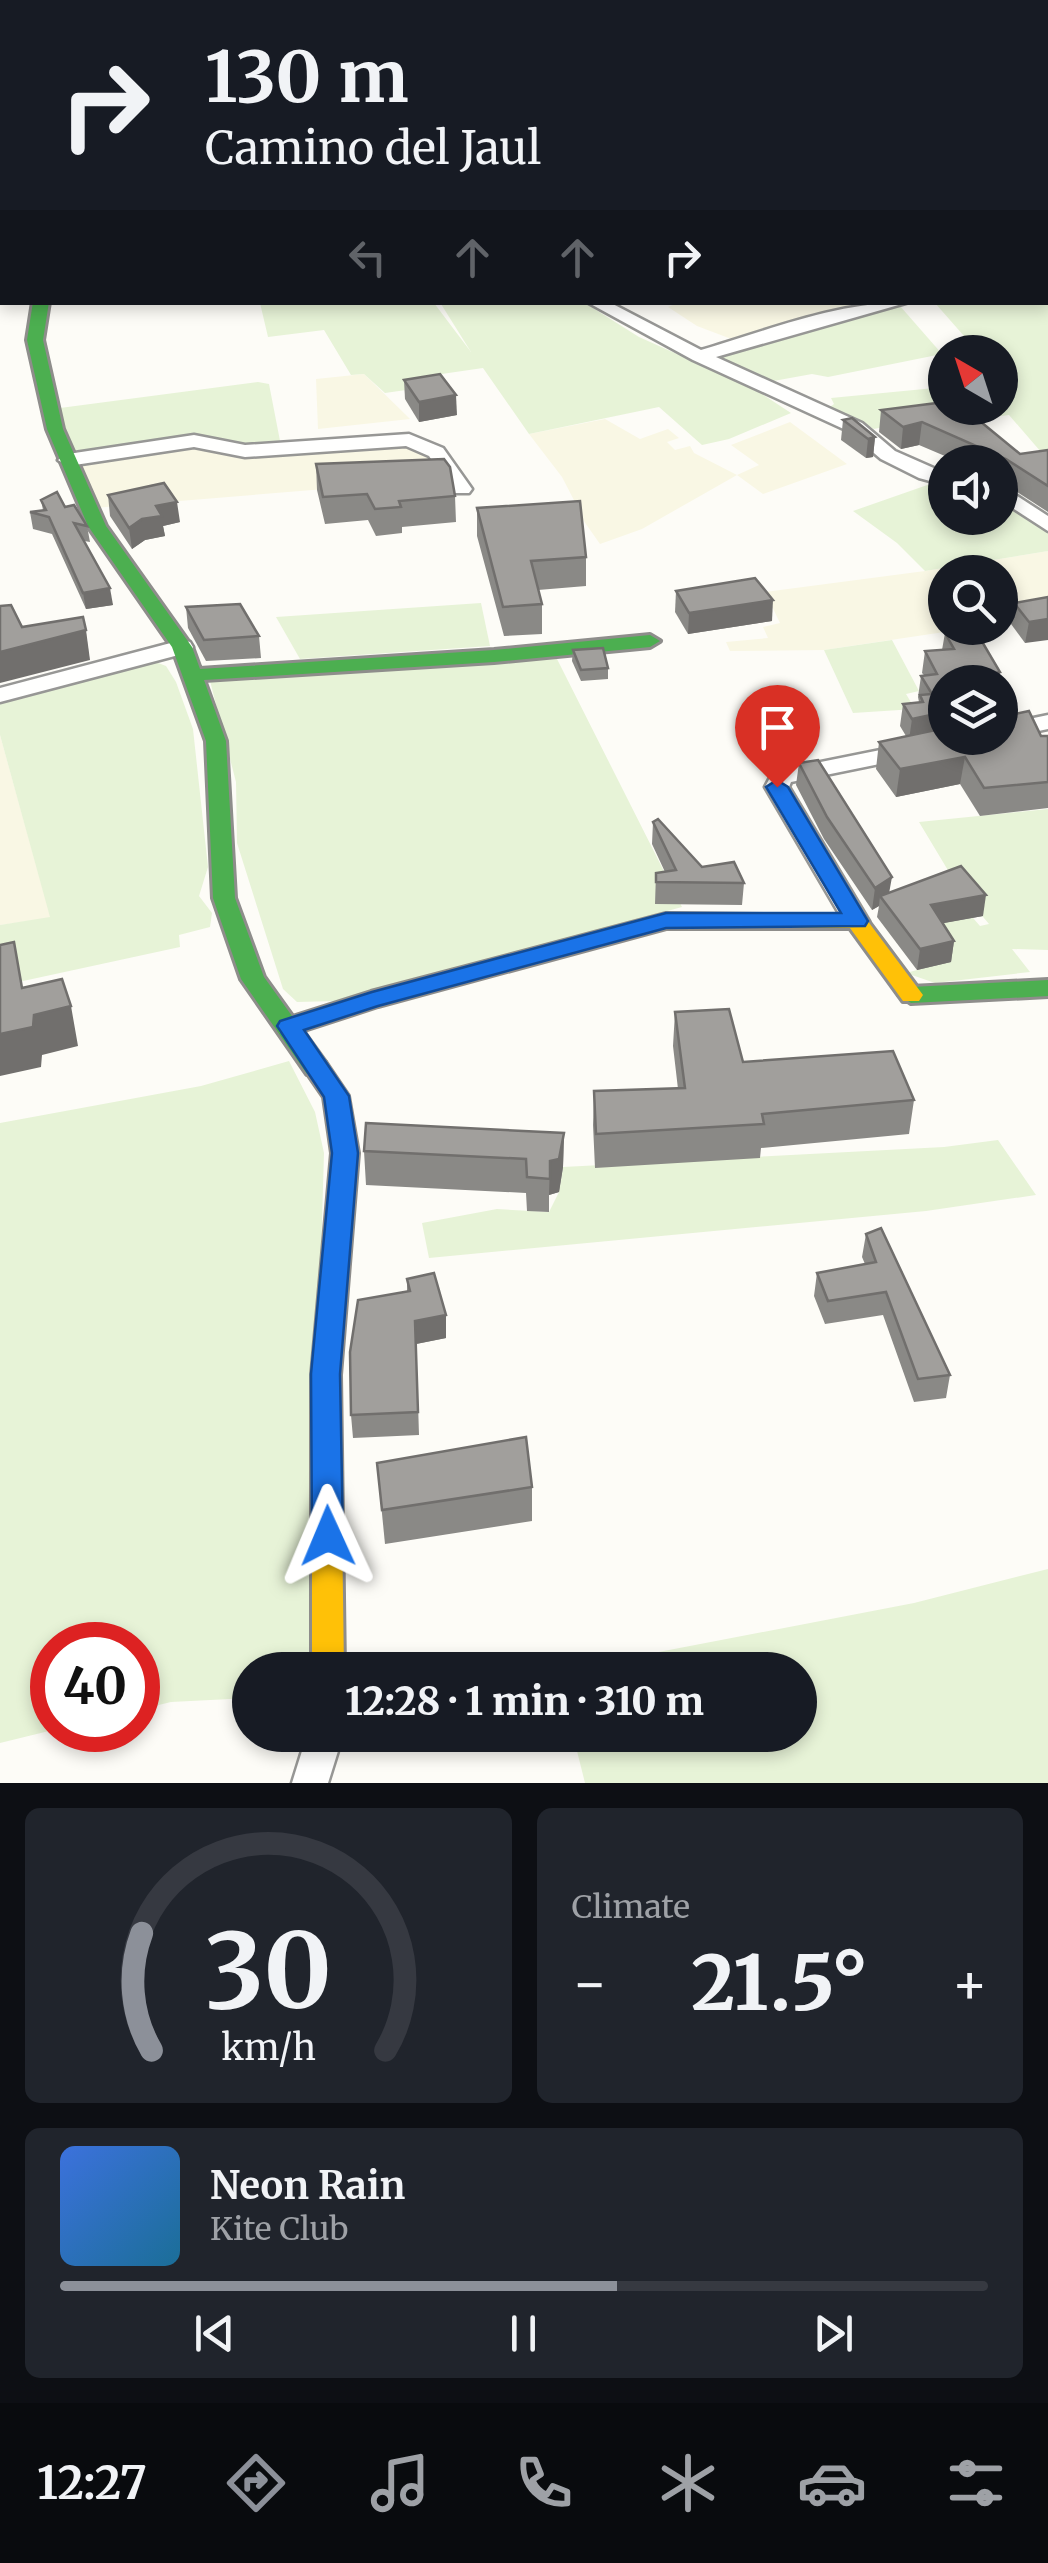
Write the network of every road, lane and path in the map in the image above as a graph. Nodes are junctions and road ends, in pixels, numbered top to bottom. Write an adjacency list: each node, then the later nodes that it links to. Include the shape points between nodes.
1 (42, 305): 5 (street, via 36,340)
2 (600, 305): 4 (street)
3 (885, 305): 4 (street)
4 (699, 356): 6 (street, via 856,426 888,455)
5 (68, 460): 7 (street, via 194,441 245,450 408,440 436,452); 11 (street, via 97,526)
6 (928, 474)
7 (462, 489)
8 (1018, 501): 9 (street)
9 (1048, 524)
10 (650, 641): 12 (street)
11 (182, 647): 12 (street); 13 (street)
12 (192, 675): 19 (street, via 216,741 224,898 253,980)
13 (0, 695)
14 (1048, 722): 15 (street)
15 (1018, 728)
16 (928, 747): 17 (street, via 781,777 777,787)
17 (856, 921): 18 (street, via 912,995); 19 (street, via 666,921)
18 (1048, 988)
19 (289, 1026): 20 (street, via 336,1096 345,1153 326,1374)
20 (328, 1652)
21 (320, 1752): 22 (street)
22 (310, 1783)

